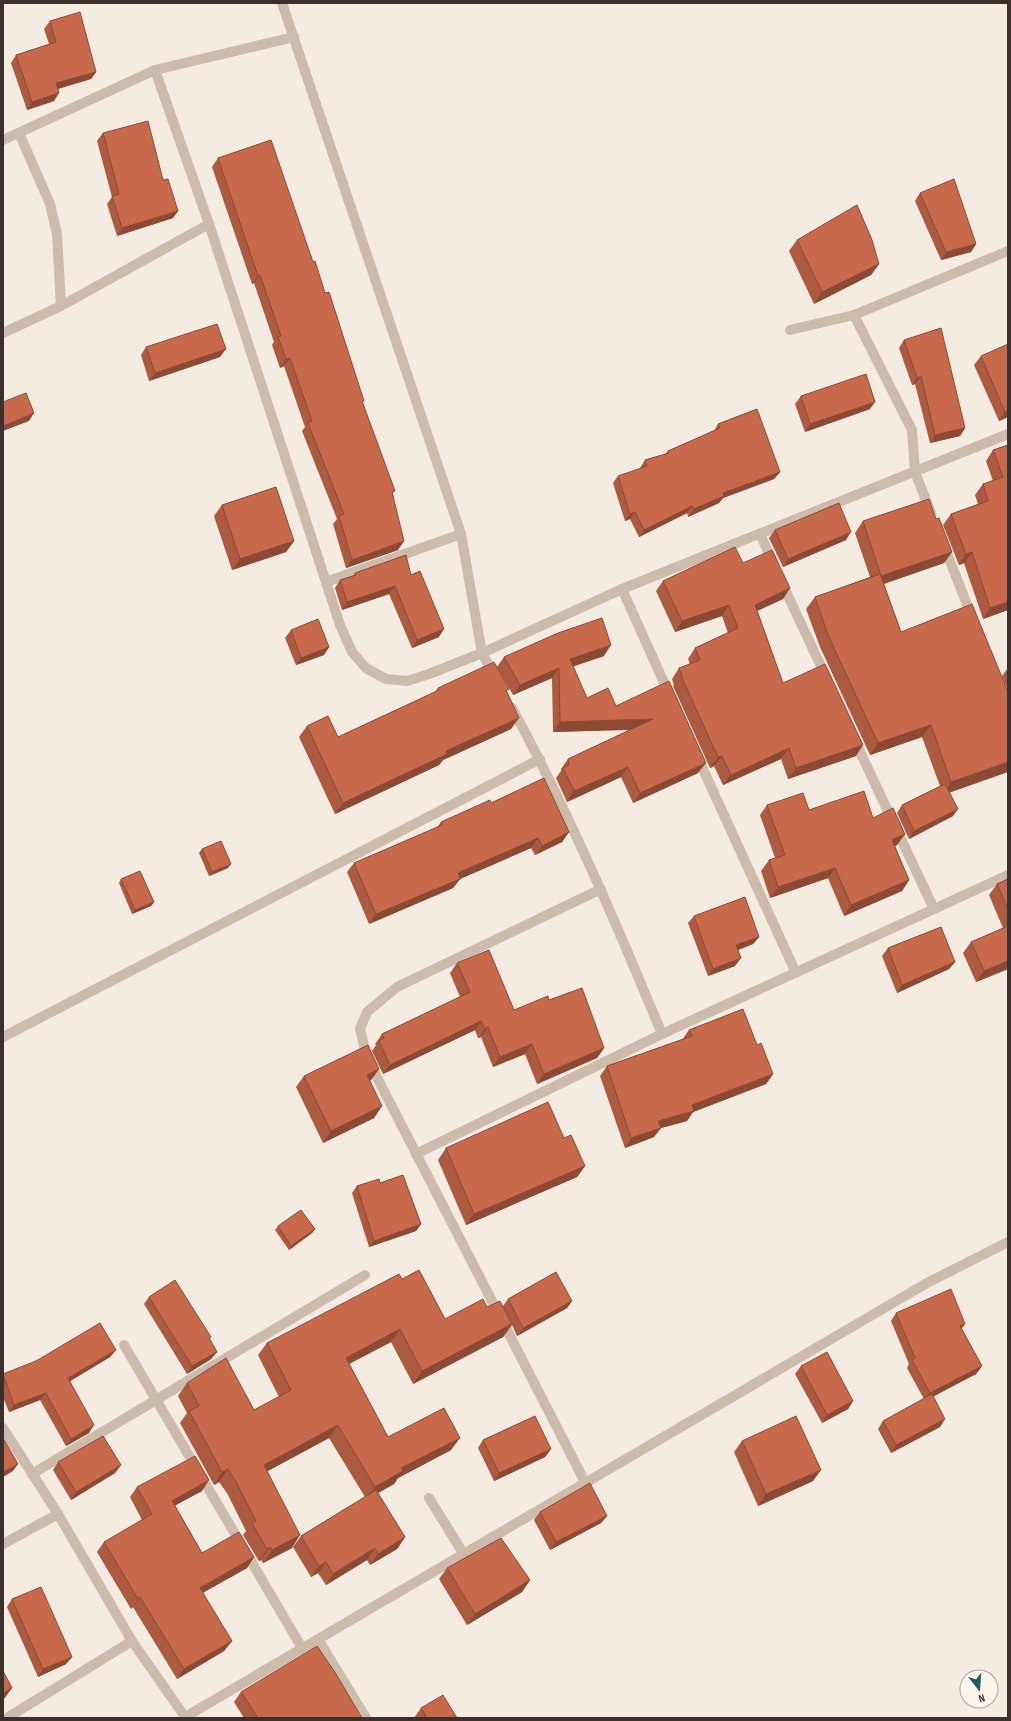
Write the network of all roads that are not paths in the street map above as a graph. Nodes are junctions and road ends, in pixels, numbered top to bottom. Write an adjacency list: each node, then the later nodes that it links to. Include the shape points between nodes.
1 (282, 3): 2 (street)
2 (294, 37): 3 (street); 15 (street)
3 (155, 70): 4 (street); 6 (street)
4 (19, 134): 5 (street); 8 (street, via 50,204 57,234)
5 (3, 140)
6 (209, 224): 8 (street); 18 (street)
7 (1008, 250): 9 (street)
8 (61, 306): 11 (street)
9 (854, 315): 10 (street); 13 (street, via 912,430)
10 (790, 330)
11 (3, 333)
12 (1008, 434): 13 (street)
13 (914, 472): 14 (street); 16 (street)
14 (935, 524)
15 (461, 534): 18 (street); 21 (street)
16 (760, 534): 19 (street); 23 (street)
17 (941, 538): 20 (street)
18 (326, 582): 21 (street, via 352,652 366,668 386,679 406,681)
19 (622, 589): 21 (street); 25 (street)
20 (976, 627)
21 (482, 653): 22 (street)
22 (500, 686)
23 (830, 686)
24 (507, 699): 28 (street)
25 (674, 705)
26 (850, 729): 31 (street)
27 (694, 748): 32 (street)
28 (540, 759): 30 (street); 34 (street)
29 (1008, 875): 31 (street)
30 (601, 889): 33 (street); 35 (street, via 397,987 367,1012 360,1029 367,1058)
31 (934, 909): 32 (street)
32 (796, 972): 33 (street)
33 (662, 1034): 35 (street)
34 (3, 1037)
35 (416, 1154): 42 (street)
36 (1008, 1242): 42 (street, via 927,1283)
37 (365, 1275): 39 (street)
38 (124, 1345): 39 (street)
39 (156, 1401): 41 (street); 49 (street)
40 (3, 1428): 41 (street)
41 (32, 1474): 44 (street)
42 (585, 1482): 46 (street)
43 (429, 1498): 46 (street)
44 (58, 1514): 45 (street); 48 (street)
45 (3, 1544)
46 (463, 1554): 47 (street)
47 (318, 1639): 49 (street); 53 (street)
48 (132, 1641): 50 (street); 51 (street)
49 (302, 1648): 51 (street)
50 (23, 1714): 52 (street)
51 (185, 1717)
52 (7, 1718)
53 (366, 1718)

